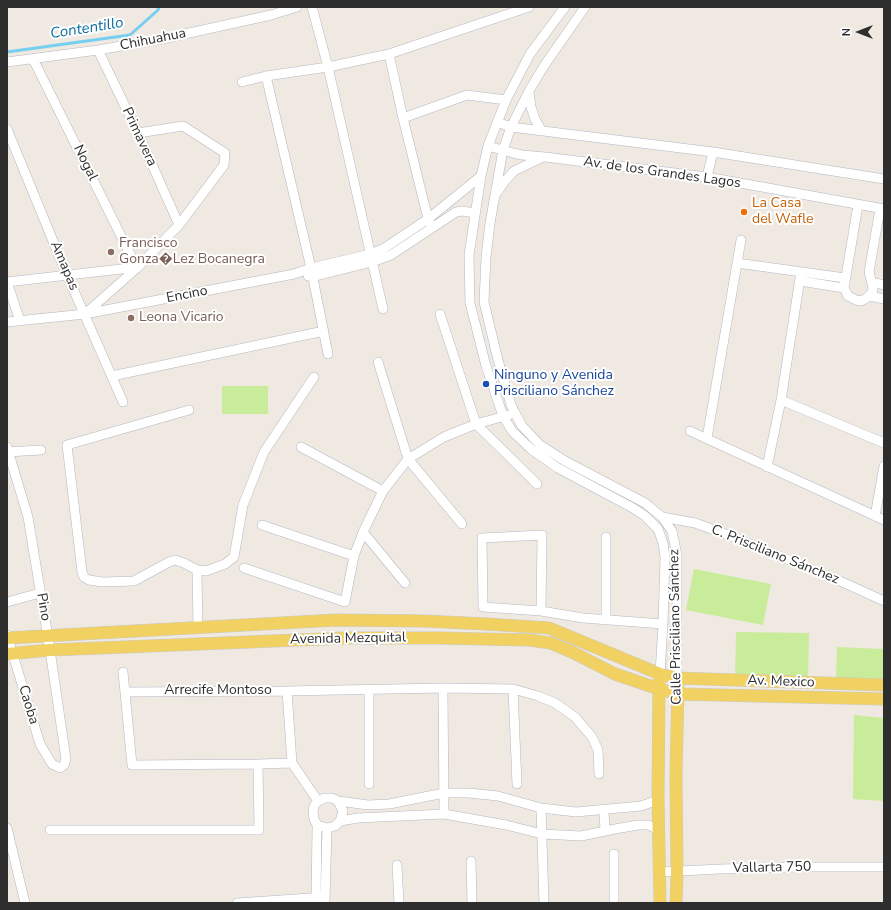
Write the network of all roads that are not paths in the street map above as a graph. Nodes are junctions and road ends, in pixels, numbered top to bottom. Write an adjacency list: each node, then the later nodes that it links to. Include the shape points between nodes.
1 (294, 7): 6 (street, Chihuahua, via 271,15 162,39)
2 (312, 7): 10 (street)
3 (529, 7): 7 (street)
4 (565, 7): 14 (street, Calle Prisciliano Sánchez, via 530,54)
5 (585, 7): 13 (street, Calle Prisciliano Sánchez)
6 (98, 50): 8 (street, Chihuahua); 20 (street, Primavera)
7 (389, 54): 10 (street); 15 (street)
8 (33, 59): 9 (street, Chihuahua); 38 (street, Nogal)
9 (7, 62)
10 (328, 67): 11 (street); 36 (street)
11 (266, 76): 12 (street); 39 (street)
12 (242, 82)
13 (529, 92): 17 (street, Calle Prisciliano Sánchez); 19 (street, via 535,120)
14 (506, 100): 15 (street, via 467,95); 16 (street, Calle Prisciliano Sánchez)
15 (403, 118): 32 (street)
16 (497, 122): 17 (street, Av. de los Grandes Lagos); 21 (street, Calle Prisciliano Sánchez)
17 (511, 126): 19 (street, Av. de los Grandes Lagos); 22 (street, Calle Prisciliano Sánchez)
18 (7, 129): 40 (street, Amapas)
19 (541, 130): 23 (street, Av. de los Grandes Lagos)
20 (138, 133): 33 (street, Primavera); 33 (street, via 183,126 225,153 224,165)
21 (488, 146): 22 (street, Av. de los Grandes Lagos); 25 (street, Calle Prisciliano Sánchez)
22 (502, 150): 24 (street, Av. de los Grandes Lagos); 28 (street, Calle Prisciliano Sánchez)
23 (713, 152): 26 (street); 27 (street, Av. de los Grandes Lagos)
24 (545, 157): 26 (street, Av. de los Grandes Lagos); 28 (street, via 514,171)
25 (481, 176): 31 (street, Calle Prisciliano Sánchez); 32 (street)
26 (707, 177): 29 (street, Av. de los Grandes Lagos)
27 (884, 179)
28 (494, 197): 61 (street, Calle Prisciliano Sánchez, via 486,257 484,302 498,360)
29 (858, 205): 30 (street, Av. de los Grandes Lagos); 44 (street)
30 (882, 209): 43 (street, via 869,272)
31 (475, 213): 34 (street, via 456,212); 62 (street, Calle Prisciliano Sánchez, via 469,255 470,303 486,366)
32 (428, 218): 34 (street); 36 (street)
33 (179, 225): 38 (street)
34 (433, 228): 36 (street, via 391,255)
35 (741, 240): 37 (street)
36 (372, 258): 39 (street); 48 (street)
37 (737, 262): 41 (street); 65 (street)
38 (137, 268): 40 (street); 49 (street)
39 (312, 272): 49 (street, Encino); 53 (street)
40 (67, 275): 42 (street); 49 (street, Amapas)
41 (800, 277): 44 (street); 58 (street)
42 (7, 282): 51 (street)
43 (872, 282): 45 (street); 46 (street, via 872,293)
44 (845, 283): 46 (street, via 848,296 856,300)
45 (884, 285)
46 (869, 296): 47 (street)
47 (884, 299)
48 (383, 309)
49 (85, 314): 51 (street, Encino); 56 (street, Amapas)
50 (440, 314): 63 (street)
51 (20, 321): 52 (street, Encino)
52 (7, 322)
53 (324, 331): 54 (street); 56 (street)
54 (328, 354)
55 (378, 362): 70 (street)
56 (112, 376): 59 (street, Amapas)
57 (314, 377): 84 (street, via 264,452 243,505 234,557 225,564)
58 (781, 400): 66 (street); 72 (street)
59 (123, 402)
60 (189, 410): 84 (street, via 67,445 84,577 103,582 134,580 175,560)
61 (515, 413): 62 (street); 76 (street, Calle Prisciliano Sánchez, via 522,426 540,445 645,503)
62 (503, 416): 63 (street); 91 (street, Calle Prisciliano Sánchez, via 512,431 532,450 558,468 633,508 658,529 665,557)
63 (476, 424): 70 (street, via 444,437); 73 (street)
64 (690, 432): 65 (street)
65 (706, 438): 72 (street)
66 (884, 443)
67 (301, 447): 74 (street)
68 (8, 450): 69 (street); 86 (street, Pino, via 28,517)
69 (41, 450)
70 (408, 459): 74 (street); 78 (street)
71 (884, 466): 75 (street)
72 (767, 467): 75 (street)
73 (537, 484)
74 (383, 491): 80 (street)
75 (875, 516): 77 (street)
76 (662, 517): 87 (street, C. Prisciliano Sánchez, via 695,523 731,536); 99 (street, Calle Prisciliano Sánchez, via 672,531 677,555)
77 (884, 520)
78 (462, 524)
79 (262, 525): 82 (street)
80 (363, 532): 82 (street); 85 (street)
81 (606, 537): 90 (street)
82 (354, 556): 83 (street, via 345,602)
83 (244, 568)
84 (197, 570): 92 (street)
85 (405, 583)
86 (40, 593): 88 (street); 93 (street, Pino)
87 (884, 601)
88 (7, 602)
89 (541, 611): 89 (street, via 483,607 482,538 542,536); 90 (street)
90 (606, 620): 91 (street)
91 (663, 624): 98 (street, Calle Prisciliano Sánchez)
92 (198, 628): 93 (main road, Avenida Mezquital); 98 (main road, Avenida Mezquital, via 336,620 424,621 549,628)
93 (48, 636): 94 (main road, Avenida Mezquital); 95 (street, Pino)
94 (7, 637): 96 (street, Caoba)
95 (50, 650): 96 (main road, Avenida Mezquital); 103 (main road, Avenida Mezquital, via 347,638 529,640 551,643 615,674); 111 (street, Pino, via 66,759)
96 (10, 653): 111 (street, Caoba, via 40,744 52,764)
97 (123, 672): 106 (street)
98 (660, 674): 99 (main road, Avenida Mezquital); 103 (main road, Calle Prisciliano Sánchez)
99 (677, 678): 100 (main road, Av. Mexico); 107 (main road, Calle Prisciliano Sánchez)
100 (884, 685)
101 (443, 688): 102 (street); 104 (street); 115 (street)
102 (514, 689): 112 (street, via 555,703 575,717 592,737 598,750); 114 (street)
103 (659, 689): 107 (main road, Avenida Mezquital); 116 (main road, Calle Prisciliano Sánchez)
104 (368, 690): 105 (street); 113 (street)
105 (287, 691): 106 (street, Arrecife Montoso); 109 (street, Arrecife Montoso)
106 (125, 692): 110 (street, via 132,766)
107 (678, 694): 108 (main road, Av. Mexico); 136 (main road, Calle Prisciliano Sánchez)
108 (884, 699)
109 (292, 762): 110 (street); 117 (street)
110 (258, 764): 126 (street, via 258,830)
111 (60, 768)
112 (599, 774)
113 (369, 784)
114 (517, 784)
115 (444, 793): 118 (street, via 389,804 368,805); 119 (street, via 498,796); 121 (street)
116 (658, 800): 120 (street, via 641,806); 128 (main road, Calle Prisciliano Sánchez)
117 (318, 801): 118 (street, via 332,798); 123 (street, via 313,812)
118 (338, 801): 122 (street, via 343,811)
119 (541, 808): 120 (street, via 576,812); 129 (street)
120 (604, 810): 127 (street)
121 (444, 814): 122 (street); 129 (street, via 500,823)
122 (340, 821): 125 (street)
123 (317, 825): 125 (street); 137 (street)
124 (7, 828): 130 (street)
125 (327, 828): 137 (street)
126 (50, 830)
127 (605, 831): 128 (street, via 638,825 650,825); 129 (street, via 581,836)
128 (659, 831): 135 (main road, Calle Prisciliano Sánchez)
129 (542, 834): 142 (street)
130 (10, 850): 138 (street)
131 (614, 854): 143 (street)
132 (471, 861): 141 (street)
133 (397, 865): 140 (street)
134 (884, 867): 136 (street, Vallarta 750)
135 (660, 872): 136 (street, Vallarta 750); 144 (main road, Calle Prisciliano Sánchez)
136 (677, 872): 145 (main road, Calle Prisciliano Sánchez)
137 (321, 900): 139 (street)
138 (25, 903)
139 (237, 903)
140 (399, 903)
141 (472, 903)
142 (544, 903)
143 (614, 903)
144 (660, 903)
145 (676, 903)

